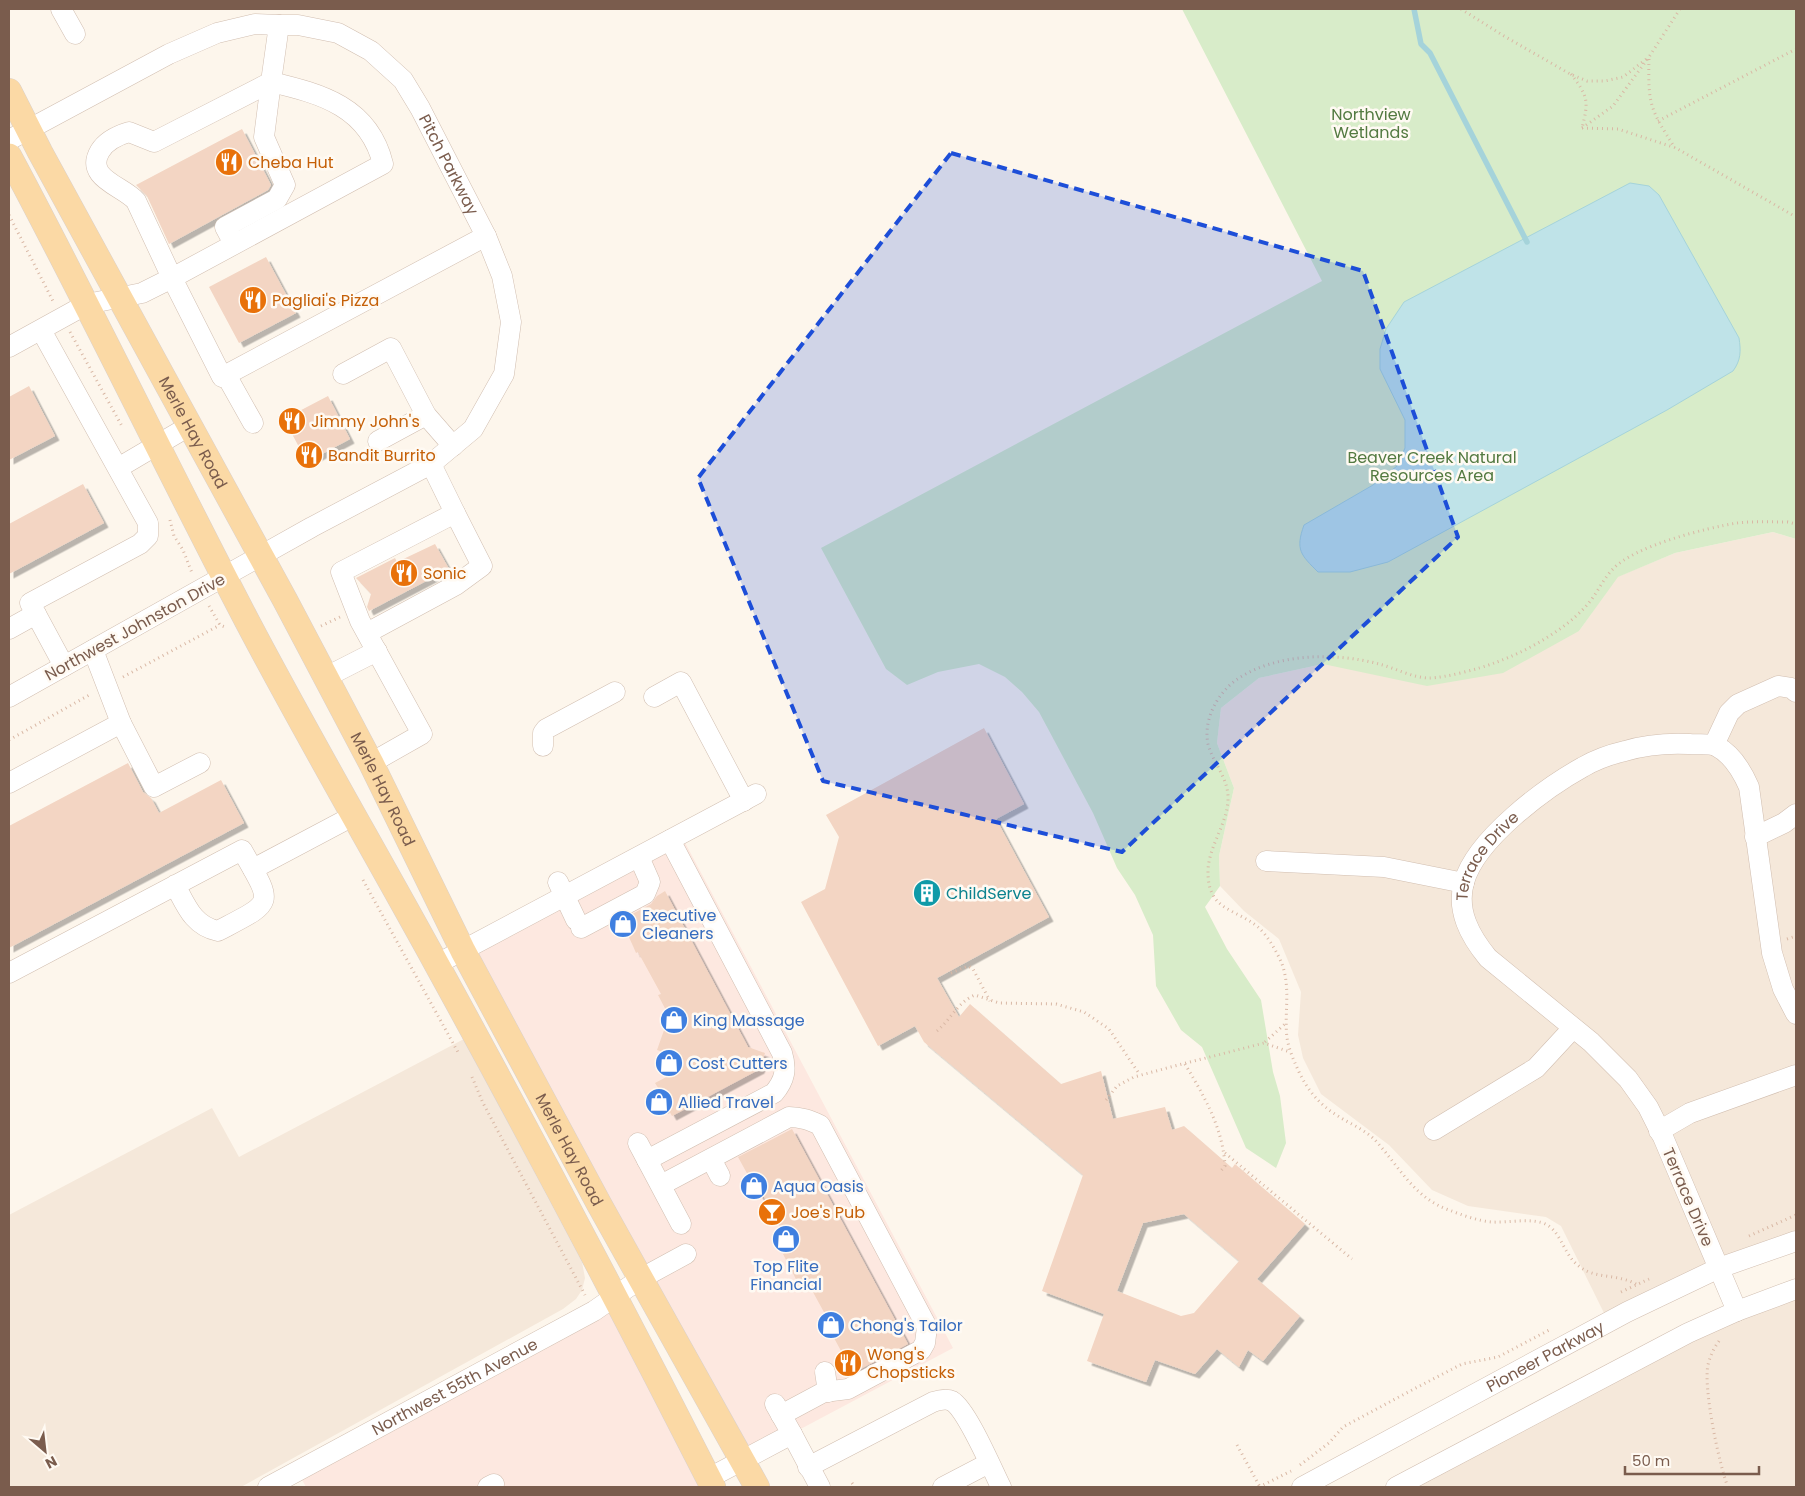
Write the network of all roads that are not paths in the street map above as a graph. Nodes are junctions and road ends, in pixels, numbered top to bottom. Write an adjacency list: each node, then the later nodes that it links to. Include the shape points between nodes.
1 (61, 9): 3 (street)
2 (279, 24): 4 (street); 6 (street, Pitch Parkway, via 255,24 217,33 169,54); 8 (street, Pitch Parkway, via 338,33 371,51 402,80 420,108)
3 (75, 34)
4 (271, 82): 9 (street, via 264,137 285,185 278,199 224,227); 9 (street, via 309,91 350,112 372,137 383,164); 10 (street, via 154,142 129,132 123,134 105,145 97,157 96,164 102,178 122,188 136,201)
5 (9, 91): 6 (main road, Merle Hay Road)
6 (19, 135): 11 (main road, Merle Hay Road)
7 (9, 156): 12 (main road, Merle Hay Road)
8 (486, 236): 16 (street); 22 (street, Pitch Parkway, via 502,276 511,322 504,374 473,429)
9 (234, 244): 10 (street)
10 (172, 278): 11 (street, via 142,293); 16 (street, via 222,377)
11 (120, 298): 12 (street); 19 (main road, Merle Hay Road)
12 (87, 304): 13 (street); 21 (main road, Merle Hay Road)
13 (41, 330): 14 (street); 24 (street)
14 (9, 347)
15 (343, 374): 17 (street, via 390,348)
16 (226, 375): 18 (street)
17 (426, 415): 20 (street); 22 (street)
18 (253, 423)
19 (191, 425): 21 (street); 26 (main road, Merle Hay Road)
20 (378, 441)
21 (155, 445): 24 (street); 27 (main road, Merle Hay Road)
22 (453, 446): 23 (street, Pitch Parkway)
23 (431, 464): 25 (street); 26 (street, Pitch Parkway)
24 (118, 468): 28 (street, via 148,523 148,536 140,544 30,603)
25 (455, 513): 30 (street, via 482,566); 30 (street, via 341,572)
26 (262, 557): 27 (street, Northwest Johnston Drive); 33 (main road, Merle Hay Road)
27 (225, 577): 31 (street, Northwest Johnston Drive); 45 (main road, Merle Hay Road)
28 (36, 614): 29 (street); 32 (street)
29 (9, 629)
30 (372, 642): 33 (street); 42 (street, via 422,734)
31 (93, 650): 32 (street, Northwest Johnston Drive); 38 (street)
32 (64, 666): 36 (street, Northwest Johnston Drive)
33 (326, 677): 42 (main road, Merle Hay Road)
34 (614, 692): 40 (street, via 546,729)
35 (1796, 692): 39 (street, via 1778,686 1738,704 1729,713)
36 (9, 697)
37 (654, 697): 47 (street, via 681,682 694,691 750,797 691,820)
38 (121, 723): 41 (street, via 154,787); 43 (street)
39 (1714, 745): 46 (street, via 1728,755 1749,787); 51 (street, Terrace Drive, via 1670,743 1635,749 1584,766 1499,831 1479,852)
40 (543, 746)
41 (200, 763)
42 (371, 763): 54 (main road, Merle Hay Road)
43 (9, 783)
44 (1796, 814): 46 (street)
45 (353, 816): 50 (street); 55 (main road, Merle Hay Road)
46 (1755, 837): 57 (street, via 1772,953 1783,989)
47 (670, 840): 48 (street); 62 (street, via 782,1052 785,1074 774,1093 643,1152)
48 (639, 857): 53 (street, via 608,865); 53 (street, via 650,882 645,894 579,924)
49 (1266, 861): 51 (street, via 1384,867)
50 (253, 869): 52 (street, via 242,850); 52 (street, via 265,890 265,901 256,911 218,931 196,922)
51 (1464, 883): 58 (street, Terrace Drive, via 1463,909 1474,942 1494,963)
52 (174, 885): 56 (street)
53 (561, 890): 54 (street)
54 (462, 951): 55 (street); 67 (main road, Merle Hay Road)
55 (437, 964): 69 (main road, Merle Hay Road)
56 (9, 973)
57 (1796, 1014)
58 (1573, 1028): 60 (street, via 1536,1068); 61 (street, Terrace Drive, via 1628,1079)
59 (1796, 1075): 61 (street, via 1690,1114)
60 (1434, 1130)
61 (1660, 1131): 66 (street, Terrace Drive)
62 (661, 1185): 63 (street); 72 (street, via 715,1167 789,1117 800,1117 820,1125 927,1327 921,1350 848,1389)
63 (681, 1224)
64 (1796, 1241): 66 (street, Pioneer Parkway)
65 (686, 1254): 67 (street, Northwest 55th Avenue)
66 (1719, 1268): 70 (street, Terrace Drive); 83 (street, Pioneer Parkway, via 1627,1312)
67 (640, 1279): 69 (street, Northwest 55th Avenue); 74 (main road, Merle Hay Road)
68 (1796, 1289): 70 (street)
69 (615, 1298): 77 (main road, Merle Hay Road); 78 (street, Northwest 55th Avenue)
70 (1737, 1311): 84 (street, via 1688,1333)
71 (825, 1372): 72 (street)
72 (828, 1392): 73 (street, via 778,1410)
73 (792, 1434): 74 (street); 76 (street)
74 (742, 1460): 77 (street); 79 (main road, Merle Hay Road)
75 (989, 1463): 76 (street, via 962,1412 952,1401 942,1399); 81 (street); 82 (street)
76 (808, 1467): 80 (street)
77 (711, 1483)
78 (268, 1487)
79 (757, 1487)
80 (820, 1487)
81 (943, 1487)
82 (1001, 1487)
83 (1302, 1487)
84 (1396, 1487)

